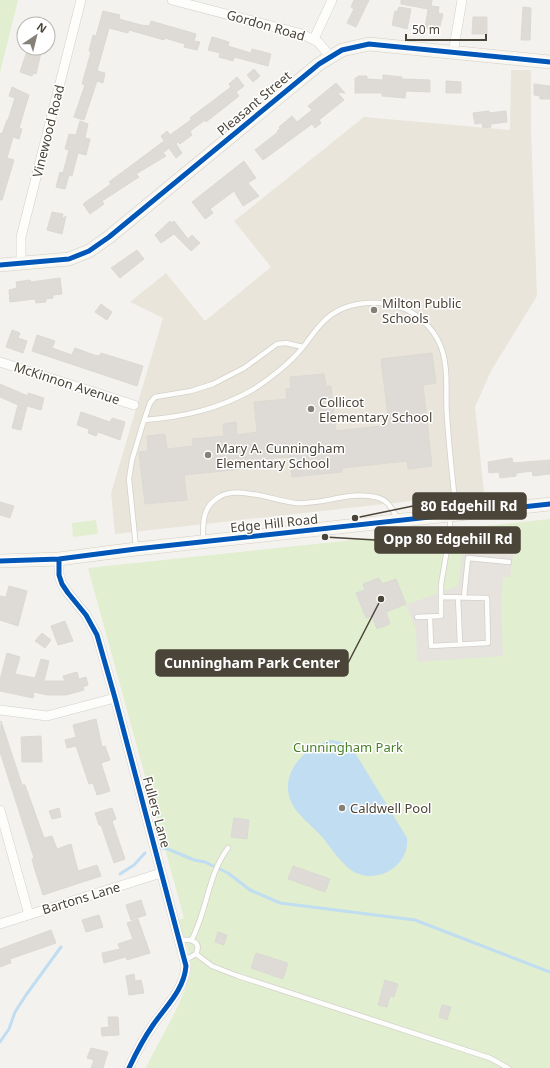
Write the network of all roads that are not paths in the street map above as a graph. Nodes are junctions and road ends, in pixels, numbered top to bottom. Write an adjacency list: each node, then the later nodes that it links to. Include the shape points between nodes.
1 (81, 0): 9 (street, Vinewood Road, via 21,237)
2 (172, 0): 5 (street, Gordon Road)
3 (332, 0): 5 (street)
4 (462, 0): 6 (street)
5 (314, 39): 7 (street, Gordon Road)
6 (454, 53): 7 (street, Pleasant Street, via 369,44 348,48); 8 (street, Pleasant Street)
7 (330, 56): 9 (street, Pleasant Street, via 96,246 69,259)
8 (550, 62)
9 (21, 262): 10 (street, Pleasant Street)
10 (0, 265)
11 (303, 347): 14 (lane, via 269,378 231,401 188,415); 14 (lane, via 286,343 277,344 244,368 213,384 184,393 155,397); 16 (lane, via 329,316 341,309 361,304 385,303 400,307 415,314 428,325 441,346 445,360)
12 (0, 362): 13 (street, McKinnon Avenue)
13 (134, 405)
14 (144, 420): 19 (lane, via 129,479)
15 (550, 504): 16 (street, Edge Hill Road)
16 (453, 515): 17 (street, Edge Hill Road); 23 (lane, via 441,580)
17 (399, 521): 18 (street, Edge Hill Road); 18 (lane, via 390,505 376,497 353,497 310,503 249,494 227,494 210,503 206,510)
18 (203, 541): 19 (street, Edge Hill Road)
19 (136, 549): 20 (street, Edge Hill Road)
20 (59, 559): 21 (street, Edge Hill Road); 29 (street, Fullers Lane, via 62,584 97,635)
21 (0, 561)
22 (508, 562): 25 (lane, via 468,558)
23 (441, 597): 24 (lane); 27 (lane, via 441,616)
24 (458, 597): 25 (lane); 28 (lane)
25 (464, 597): 28 (lane, via 487,598 488,643)
26 (417, 617): 27 (lane)
27 (430, 617): 28 (lane, via 431,646)
28 (460, 644)
29 (116, 698): 30 (street, via 47,716); 33 (street, Fullers Lane)
30 (0, 710)
31 (0, 810): 34 (street)
32 (228, 848): 36 (lane, via 215,874)
33 (161, 873): 34 (street, Bartons Lane); 37 (street, Fullers Lane)
34 (29, 915): 35 (street, Bartons Lane)
35 (0, 924)
36 (192, 939): 37 (lane); 38 (lane, via 198,948)
37 (180, 941): 39 (street, Fullers Lane)
38 (196, 954): 39 (lane); 41 (lane, via 212,966 238,976 490,1058)
39 (185, 960): 40 (street, Fullers Lane, via 181,986 150,1029)
40 (129, 1068)
41 (508, 1068)

